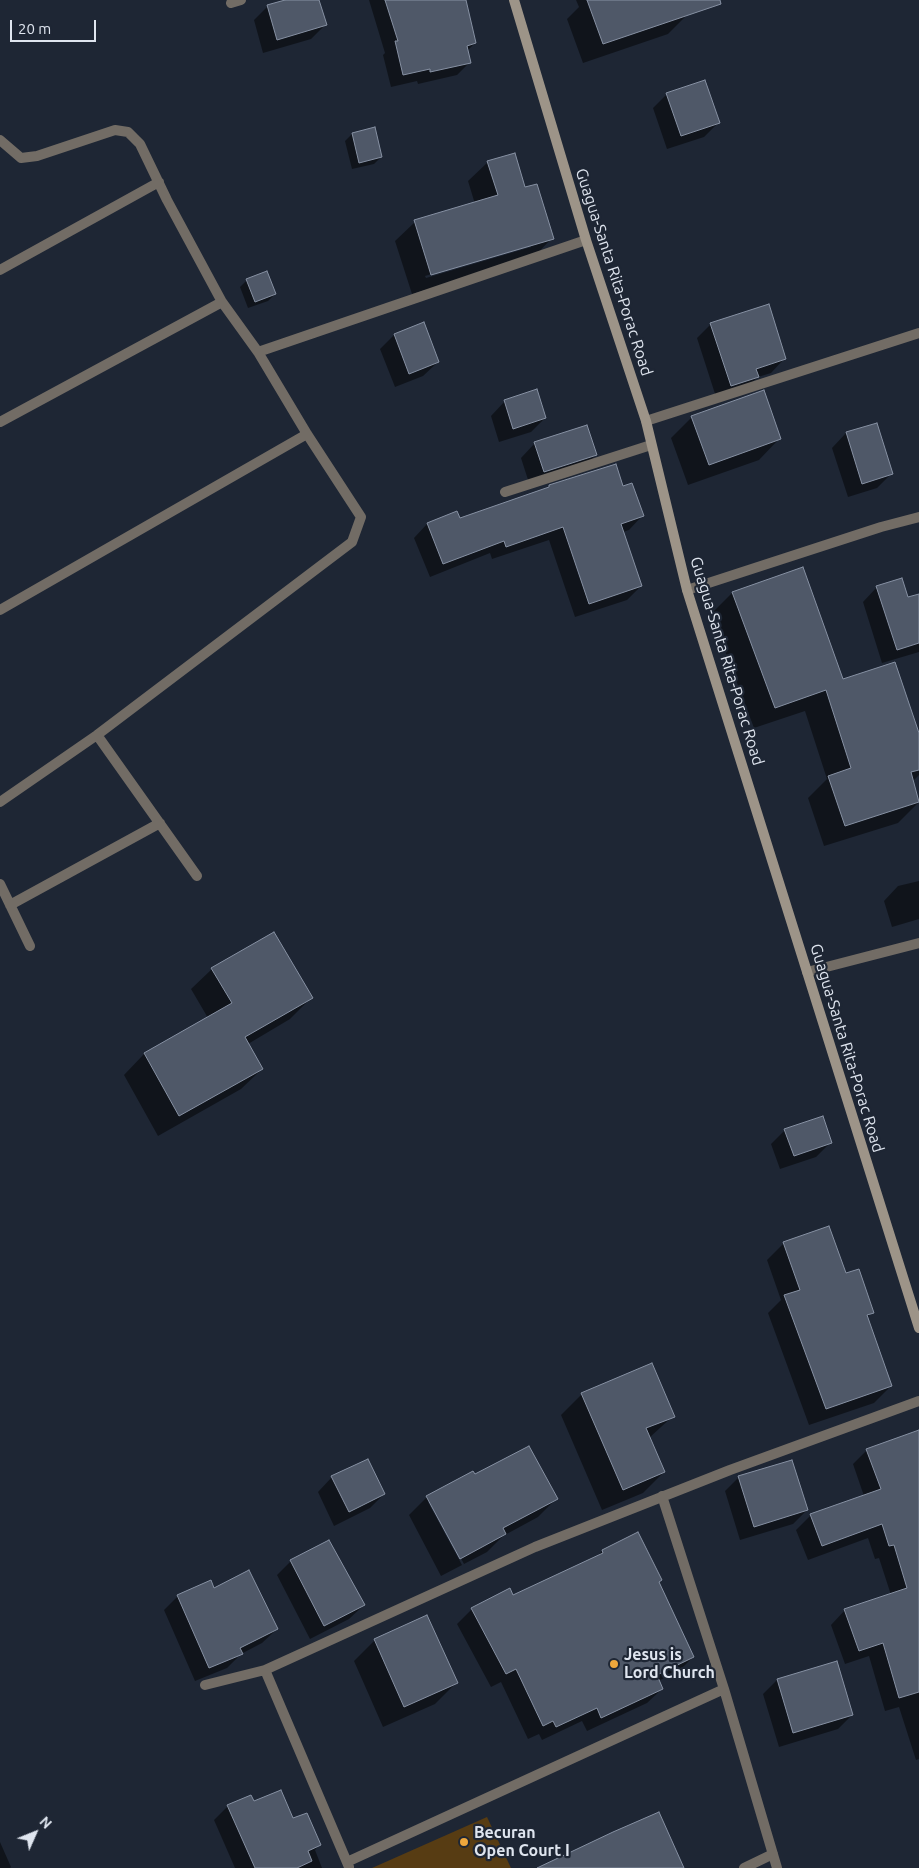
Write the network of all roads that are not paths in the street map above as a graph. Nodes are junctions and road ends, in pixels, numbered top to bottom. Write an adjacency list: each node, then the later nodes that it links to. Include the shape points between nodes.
1 (241, 0): 3 (street)
2 (514, 0): 6 (main road, Guagua-Santa Rita-Porac Road)
3 (230, 3)
4 (0, 140): 5 (street, via 21,158 37,156 115,130 128,132 140,144)
5 (159, 182): 7 (street); 8 (street)
6 (586, 240): 10 (street); 11 (main road, Guagua-Santa Rita-Porac Road)
7 (0, 270)
8 (222, 302): 10 (street); 12 (street)
9 (919, 333): 11 (street)
10 (258, 352): 13 (street)
11 (646, 421): 14 (main road, Guagua-Santa Rita-Porac Road)
12 (0, 422)
13 (307, 434): 18 (street); 19 (street, via 361,517 352,542)
14 (651, 445): 15 (street); 17 (main road, Guagua-Santa Rita-Porac Road)
15 (505, 492)
16 (919, 517): 17 (street)
17 (687, 590): 27 (main road, Guagua-Santa Rita-Porac Road)
18 (0, 610)
19 (97, 735): 20 (street); 21 (street)
20 (0, 802)
21 (160, 823): 22 (street); 24 (street)
22 (197, 876)
23 (0, 884): 24 (street)
24 (10, 905): 26 (street)
25 (919, 943): 27 (street)
26 (30, 946)
27 (807, 972): 28 (main road, Guagua-Santa Rita-Porac Road)
28 (919, 1328)
29 (919, 1401): 30 (street)
30 (662, 1496): 31 (street, via 534,1548); 33 (street)
31 (264, 1670): 32 (street); 35 (street)
32 (205, 1685)
33 (724, 1689): 34 (street); 35 (street)
34 (773, 1854): 36 (street); 37 (street)
35 (348, 1865)
36 (744, 1868)
37 (777, 1868)

